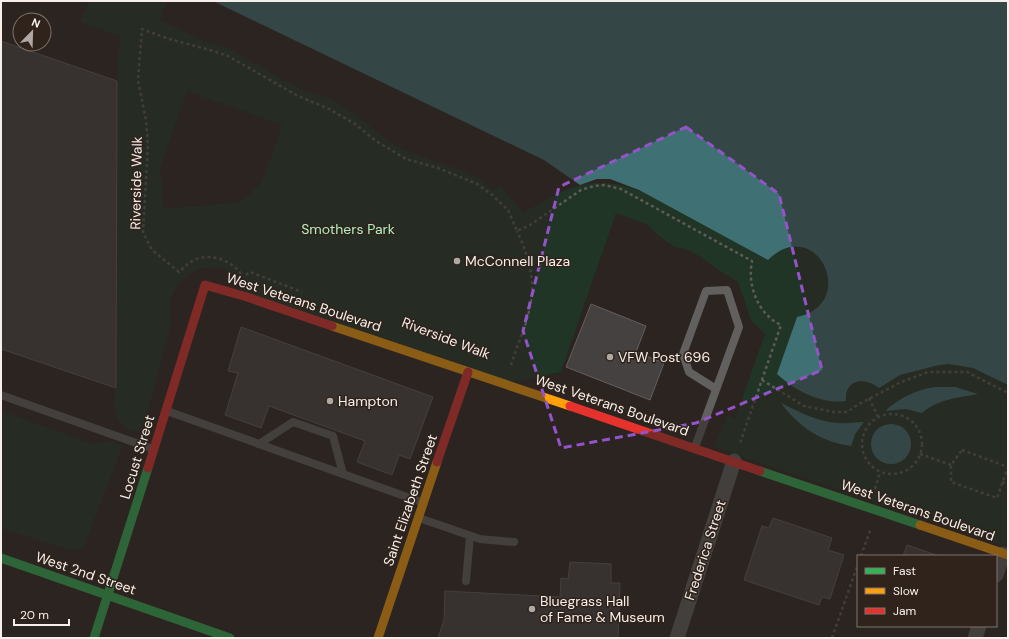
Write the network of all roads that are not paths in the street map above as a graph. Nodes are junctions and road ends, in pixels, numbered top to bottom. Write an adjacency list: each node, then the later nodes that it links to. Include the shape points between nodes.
1 (205, 285): 2 (street, West Veterans Boulevard); 5 (street, Locust Street)
2 (468, 372): 7 (street, West Veterans Boulevard); 11 (street, Saint Elizabeth Street)
3 (716, 388): 3 (lane, via 739,327 727,290 706,291 683,354 689,372); 7 (lane)
4 (1, 395): 8 (lane)
5 (166, 411): 6 (lane); 8 (street, Locust Street)
6 (259, 444): 10 (lane); 10 (lane, via 292,422 333,436)
7 (694, 448): 9 (street, West Veterans Boulevard)
8 (154, 450): 19 (street, Locust Street)
9 (734, 461): 15 (street, West Veterans Boulevard); 24 (street, Frederica Street)
10 (343, 474): 11 (lane)
11 (424, 503): 12 (street, Saint Elizabeth Street)
12 (418, 518): 13 (lane); 23 (street, Saint Elizabeth Street)
13 (470, 536): 14 (lane); 18 (lane)
14 (514, 542)
15 (1005, 555): 17 (street)
16 (1, 558): 19 (street, West 2nd Street)
17 (997, 573)
18 (466, 580)
19 (108, 596): 21 (street, Locust Street); 22 (street, West 2nd Street)
20 (979, 627): 25 (street)
21 (94, 638)
22 (230, 638)
23 (378, 638)
24 (677, 638)
25 (975, 638)

